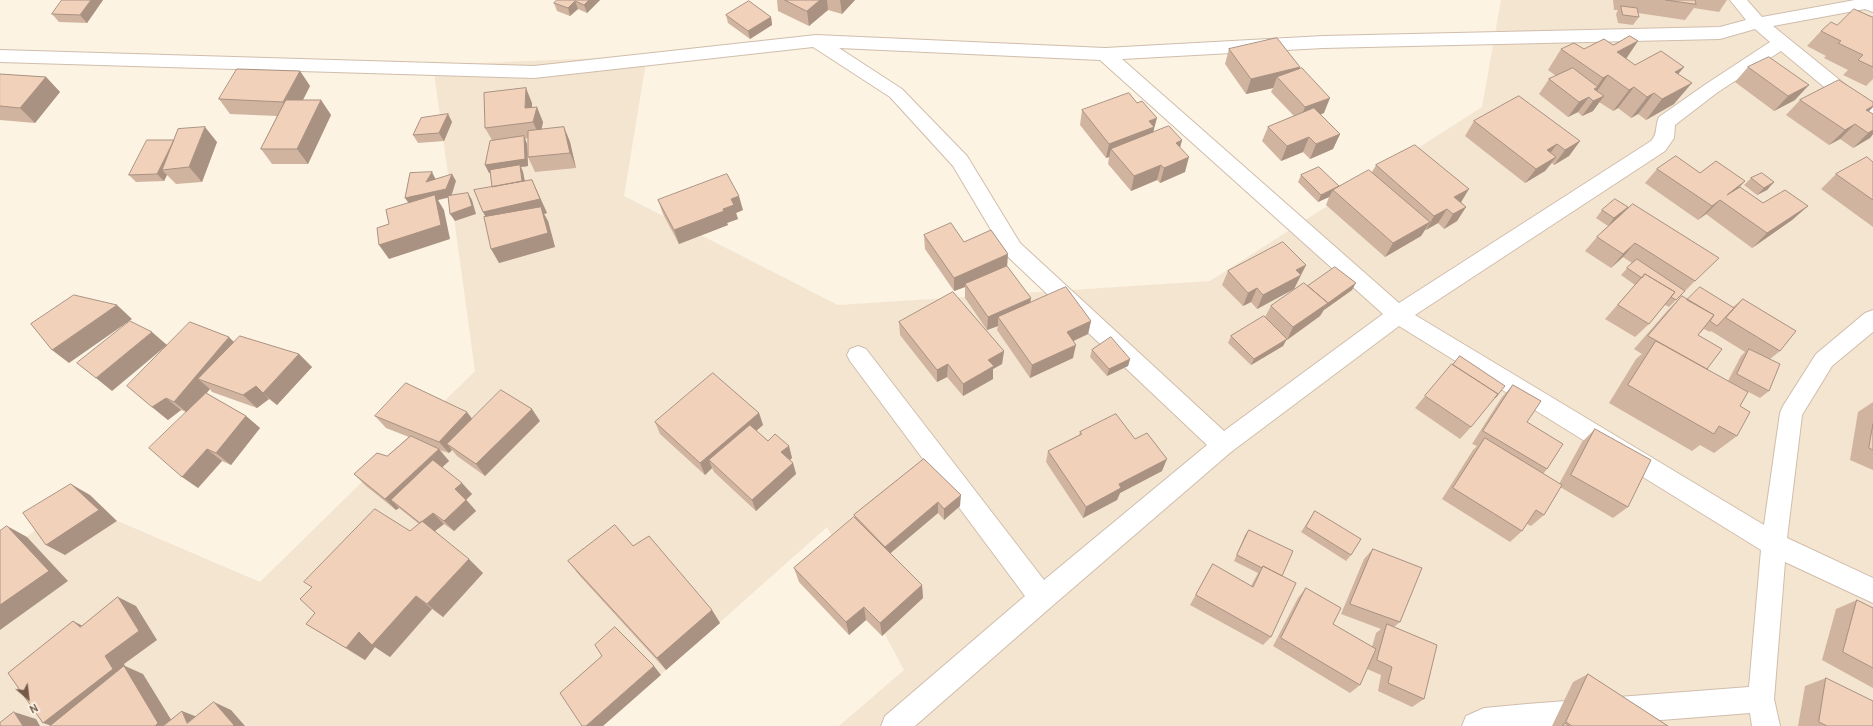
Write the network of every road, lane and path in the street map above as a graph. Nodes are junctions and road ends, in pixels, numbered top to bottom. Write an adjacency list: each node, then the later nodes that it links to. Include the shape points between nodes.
1 (1738, 0): 3 (street)
2 (1864, 3): 3 (street)
3 (1758, 23): 5 (street); 6 (street, via 1720,33 1323,42)
4 (816, 41): 6 (street); 7 (street, via 534,72); 12 (street, via 900,98 960,161 1013,249)
5 (1782, 42): 8 (street); 9 (street, via 1666,122 1665,138 1658,146)
6 (1106, 54): 9 (street)
7 (0, 56)
8 (1873, 118)
9 (1398, 315): 12 (street); 13 (street)
10 (1873, 319): 13 (street, via 1824,360 1791,413)
11 (858, 355): 15 (street)
12 (1223, 445): 15 (street)
13 (1774, 544): 14 (street); 16 (street)
14 (1873, 591)
15 (1042, 598): 17 (street)
16 (1761, 699): 18 (street, via 1527,717 1484,722); 19 (street)
17 (895, 726)
18 (1476, 726)
19 (1766, 726)

